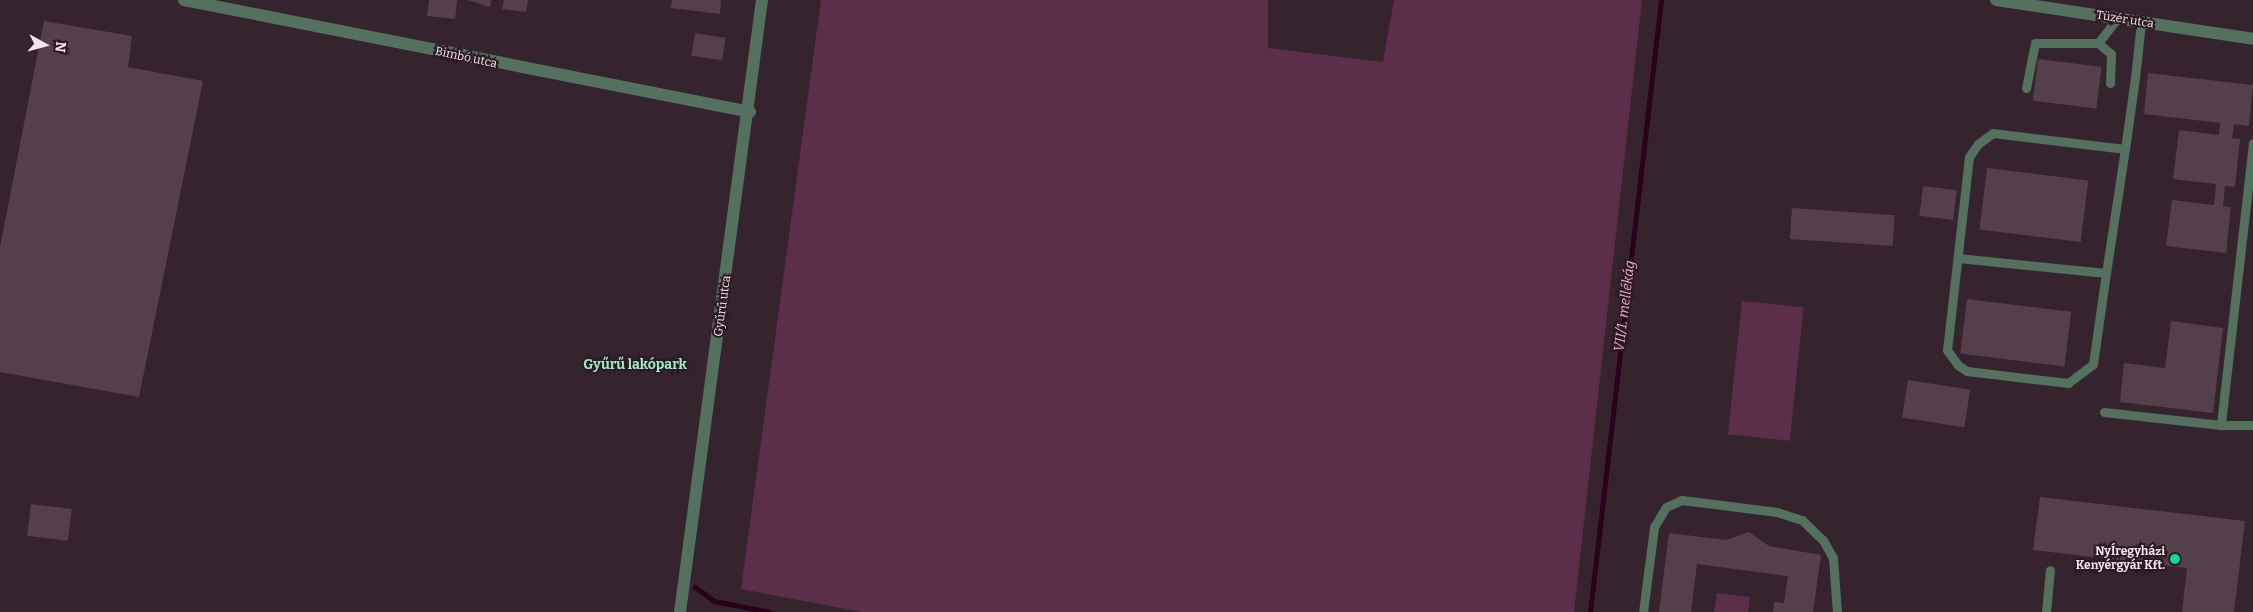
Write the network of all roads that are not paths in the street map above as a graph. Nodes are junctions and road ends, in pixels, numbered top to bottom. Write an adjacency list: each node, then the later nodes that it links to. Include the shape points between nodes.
1 (184, 0): 10 (street, Bimbó utca)
2 (762, 0): 10 (street, Gyűrű utca)
3 (1996, 0): 4 (street, Tüzér utca)
4 (2116, 20): 5 (street, Tüzér utca); 7 (lane)
5 (2141, 23): 6 (street, Tüzér utca); 12 (lane)
6 (2253, 39)
7 (2098, 43): 8 (lane, via 2108,49 2112,59); 9 (lane, via 2035,43)
8 (2110, 83)
9 (2026, 88)
10 (750, 112): 19 (street, Gyűrű utca)
11 (2253, 143): 16 (lane)
12 (2125, 149): 13 (lane, via 1993,133 1969,157); 14 (lane)
13 (1958, 258): 14 (lane); 14 (lane, via 1948,350 1958,365 1967,371 2068,383 2092,364)
14 (2106, 273)
15 (2104, 412): 16 (lane)
16 (2221, 425): 17 (lane)
17 (2253, 425)
18 (2050, 570): 22 (lane)
19 (680, 612)
20 (1643, 612): 21 (lane, via 1654,528 1666,507 1682,500 1777,512 1802,520 1824,540 1834,558)
21 (1837, 612)
22 (2046, 612)

